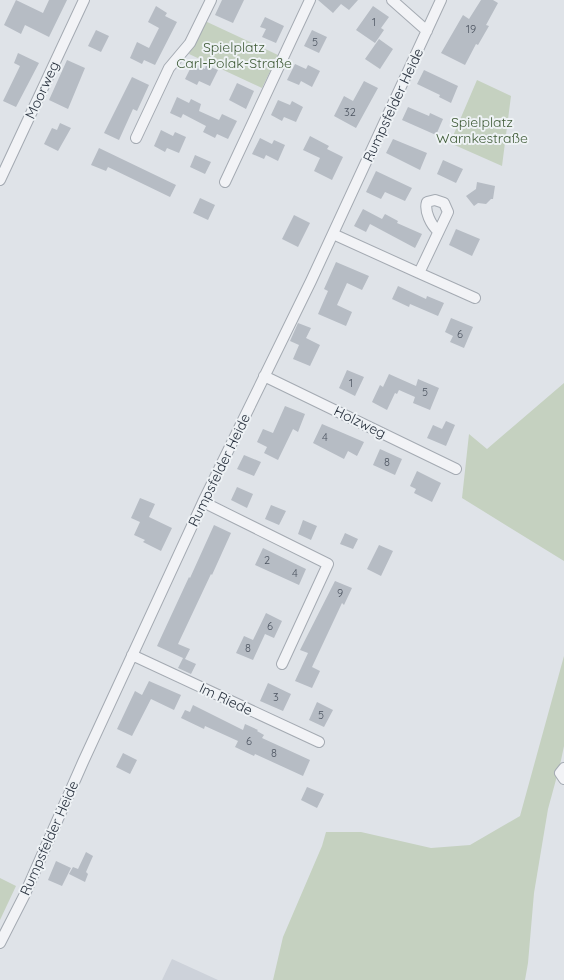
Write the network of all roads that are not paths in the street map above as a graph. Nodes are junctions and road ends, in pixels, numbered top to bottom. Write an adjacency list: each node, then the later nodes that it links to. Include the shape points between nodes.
1 (84, 0): 8 (street, Moorweg)
2 (211, 0): 7 (street, via 190,44 169,68)
3 (310, 0): 9 (street)
4 (392, 0): 6 (street)
5 (441, 0): 6 (street, Rumpsfelder Heide)
6 (427, 31): 11 (street, Rumpsfelder Heide)
7 (136, 138)
8 (0, 180)
9 (225, 182)
10 (438, 230): 12 (street)
11 (333, 234): 12 (street); 14 (street, Rumpsfelder Heide)
12 (419, 273): 13 (street)
13 (475, 298)
14 (264, 376): 15 (street, Holzweg); 16 (street, Rumpsfelder Heide)
15 (456, 469)
16 (202, 502): 17 (street, Rumpsfelder Heide); 18 (street, via 328,564)
17 (132, 655): 19 (street, Im Riede); 20 (street, Rumpsfelder Heide)
18 (282, 664)
19 (320, 742)
20 (0, 943)

